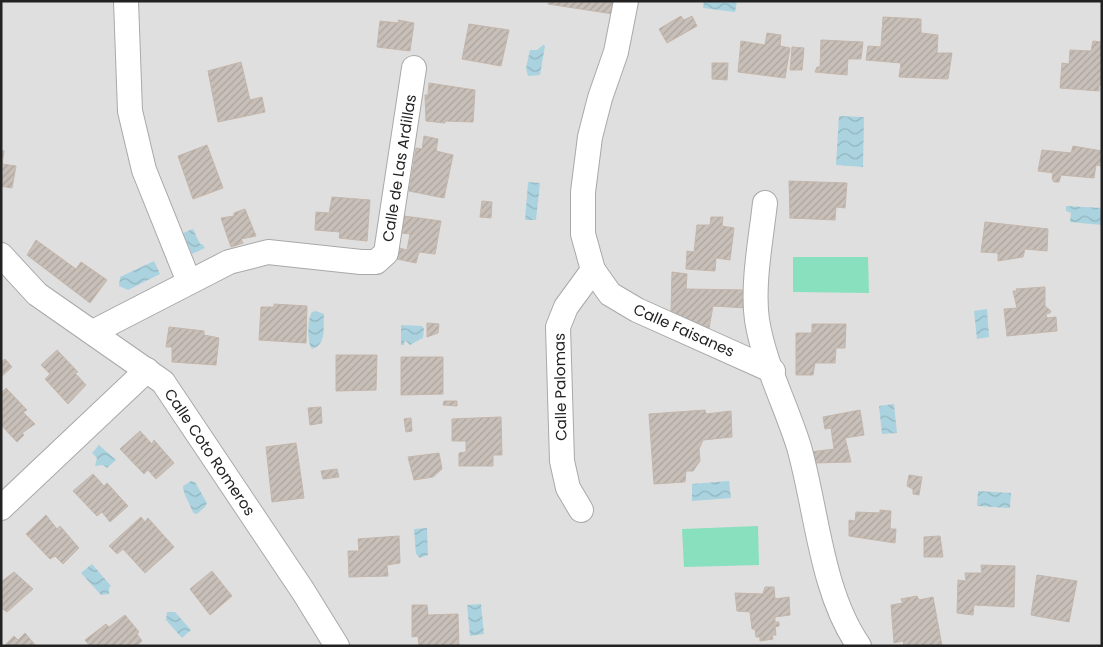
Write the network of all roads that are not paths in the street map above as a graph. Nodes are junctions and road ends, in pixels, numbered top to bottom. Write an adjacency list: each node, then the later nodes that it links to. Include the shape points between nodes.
1 (126, 1): 7 (street, via 132,119 144,170)
2 (626, 1): 6 (street, Calle Faisanes, via 616,52 590,137 583,234)
3 (414, 68): 7 (street, Calle de Las Ardillas, via 386,253 376,262 361,262 268,252 229,262)
4 (765, 203): 10 (street, via 756,292 757,319)
5 (1, 255): 8 (street, Calle Coto Romeros, via 37,294)
6 (593, 270): 10 (street, Calle Faisanes, via 610,294 637,310); 12 (street, Calle Palomas, via 566,307 558,327 562,461 568,488)
7 (189, 282): 8 (street, Calle de Las Ardillas)
8 (92, 332): 9 (street, Calle Coto Romeros)
9 (147, 370): 11 (street); 13 (street, Calle Coto Romeros, via 163,382)
10 (773, 371): 14 (street, via 799,448 827,568 846,627)
11 (1, 508)
12 (581, 510)
13 (337, 646)
14 (859, 646)

